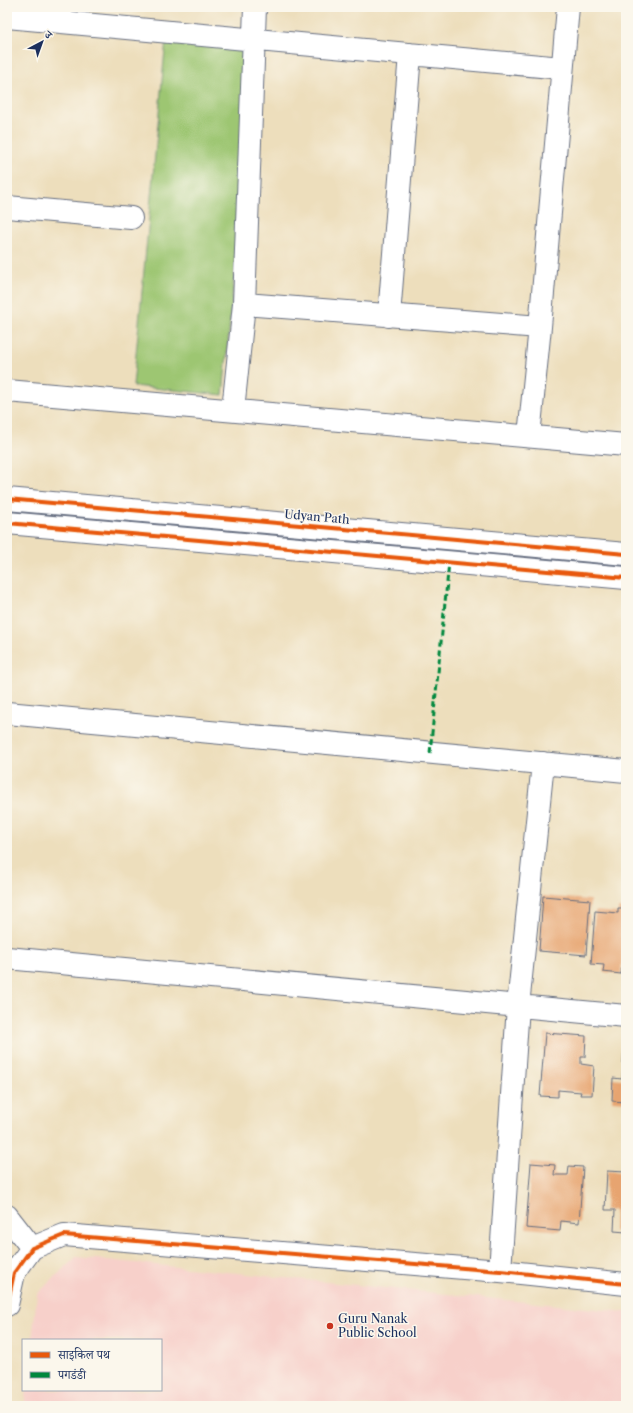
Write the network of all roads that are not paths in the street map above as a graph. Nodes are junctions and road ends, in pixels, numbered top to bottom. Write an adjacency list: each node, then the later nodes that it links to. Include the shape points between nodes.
1 (255, 7): 4 (street)
2 (568, 7): 6 (street)
3 (7, 17): 4 (street)
4 (252, 40): 5 (street); 9 (street)
5 (410, 54): 6 (street); 10 (street)
6 (562, 68): 11 (street)
7 (7, 207): 8 (street)
8 (131, 218)
9 (244, 304): 10 (street); 13 (street)
10 (389, 316): 11 (street)
11 (540, 327): 14 (street)
12 (7, 391): 13 (street)
13 (233, 410): 14 (street)
14 (529, 436): 15 (street)
15 (626, 444)
16 (7, 499): 18 (street, Udyan Path)
17 (7, 523): 19 (street)
18 (626, 554)
19 (626, 578)
20 (7, 713): 21 (street)
21 (543, 763): 22 (street); 24 (street)
22 (626, 771)
23 (7, 958): 24 (street)
24 (518, 1006): 25 (street); 28 (street)
25 (626, 1016)
26 (7, 1216): 27 (street)
27 (32, 1248): 28 (street, via 64,1236); 30 (street, via 14,1273)
28 (500, 1271): 29 (street)
29 (626, 1284)
30 (7, 1305)

